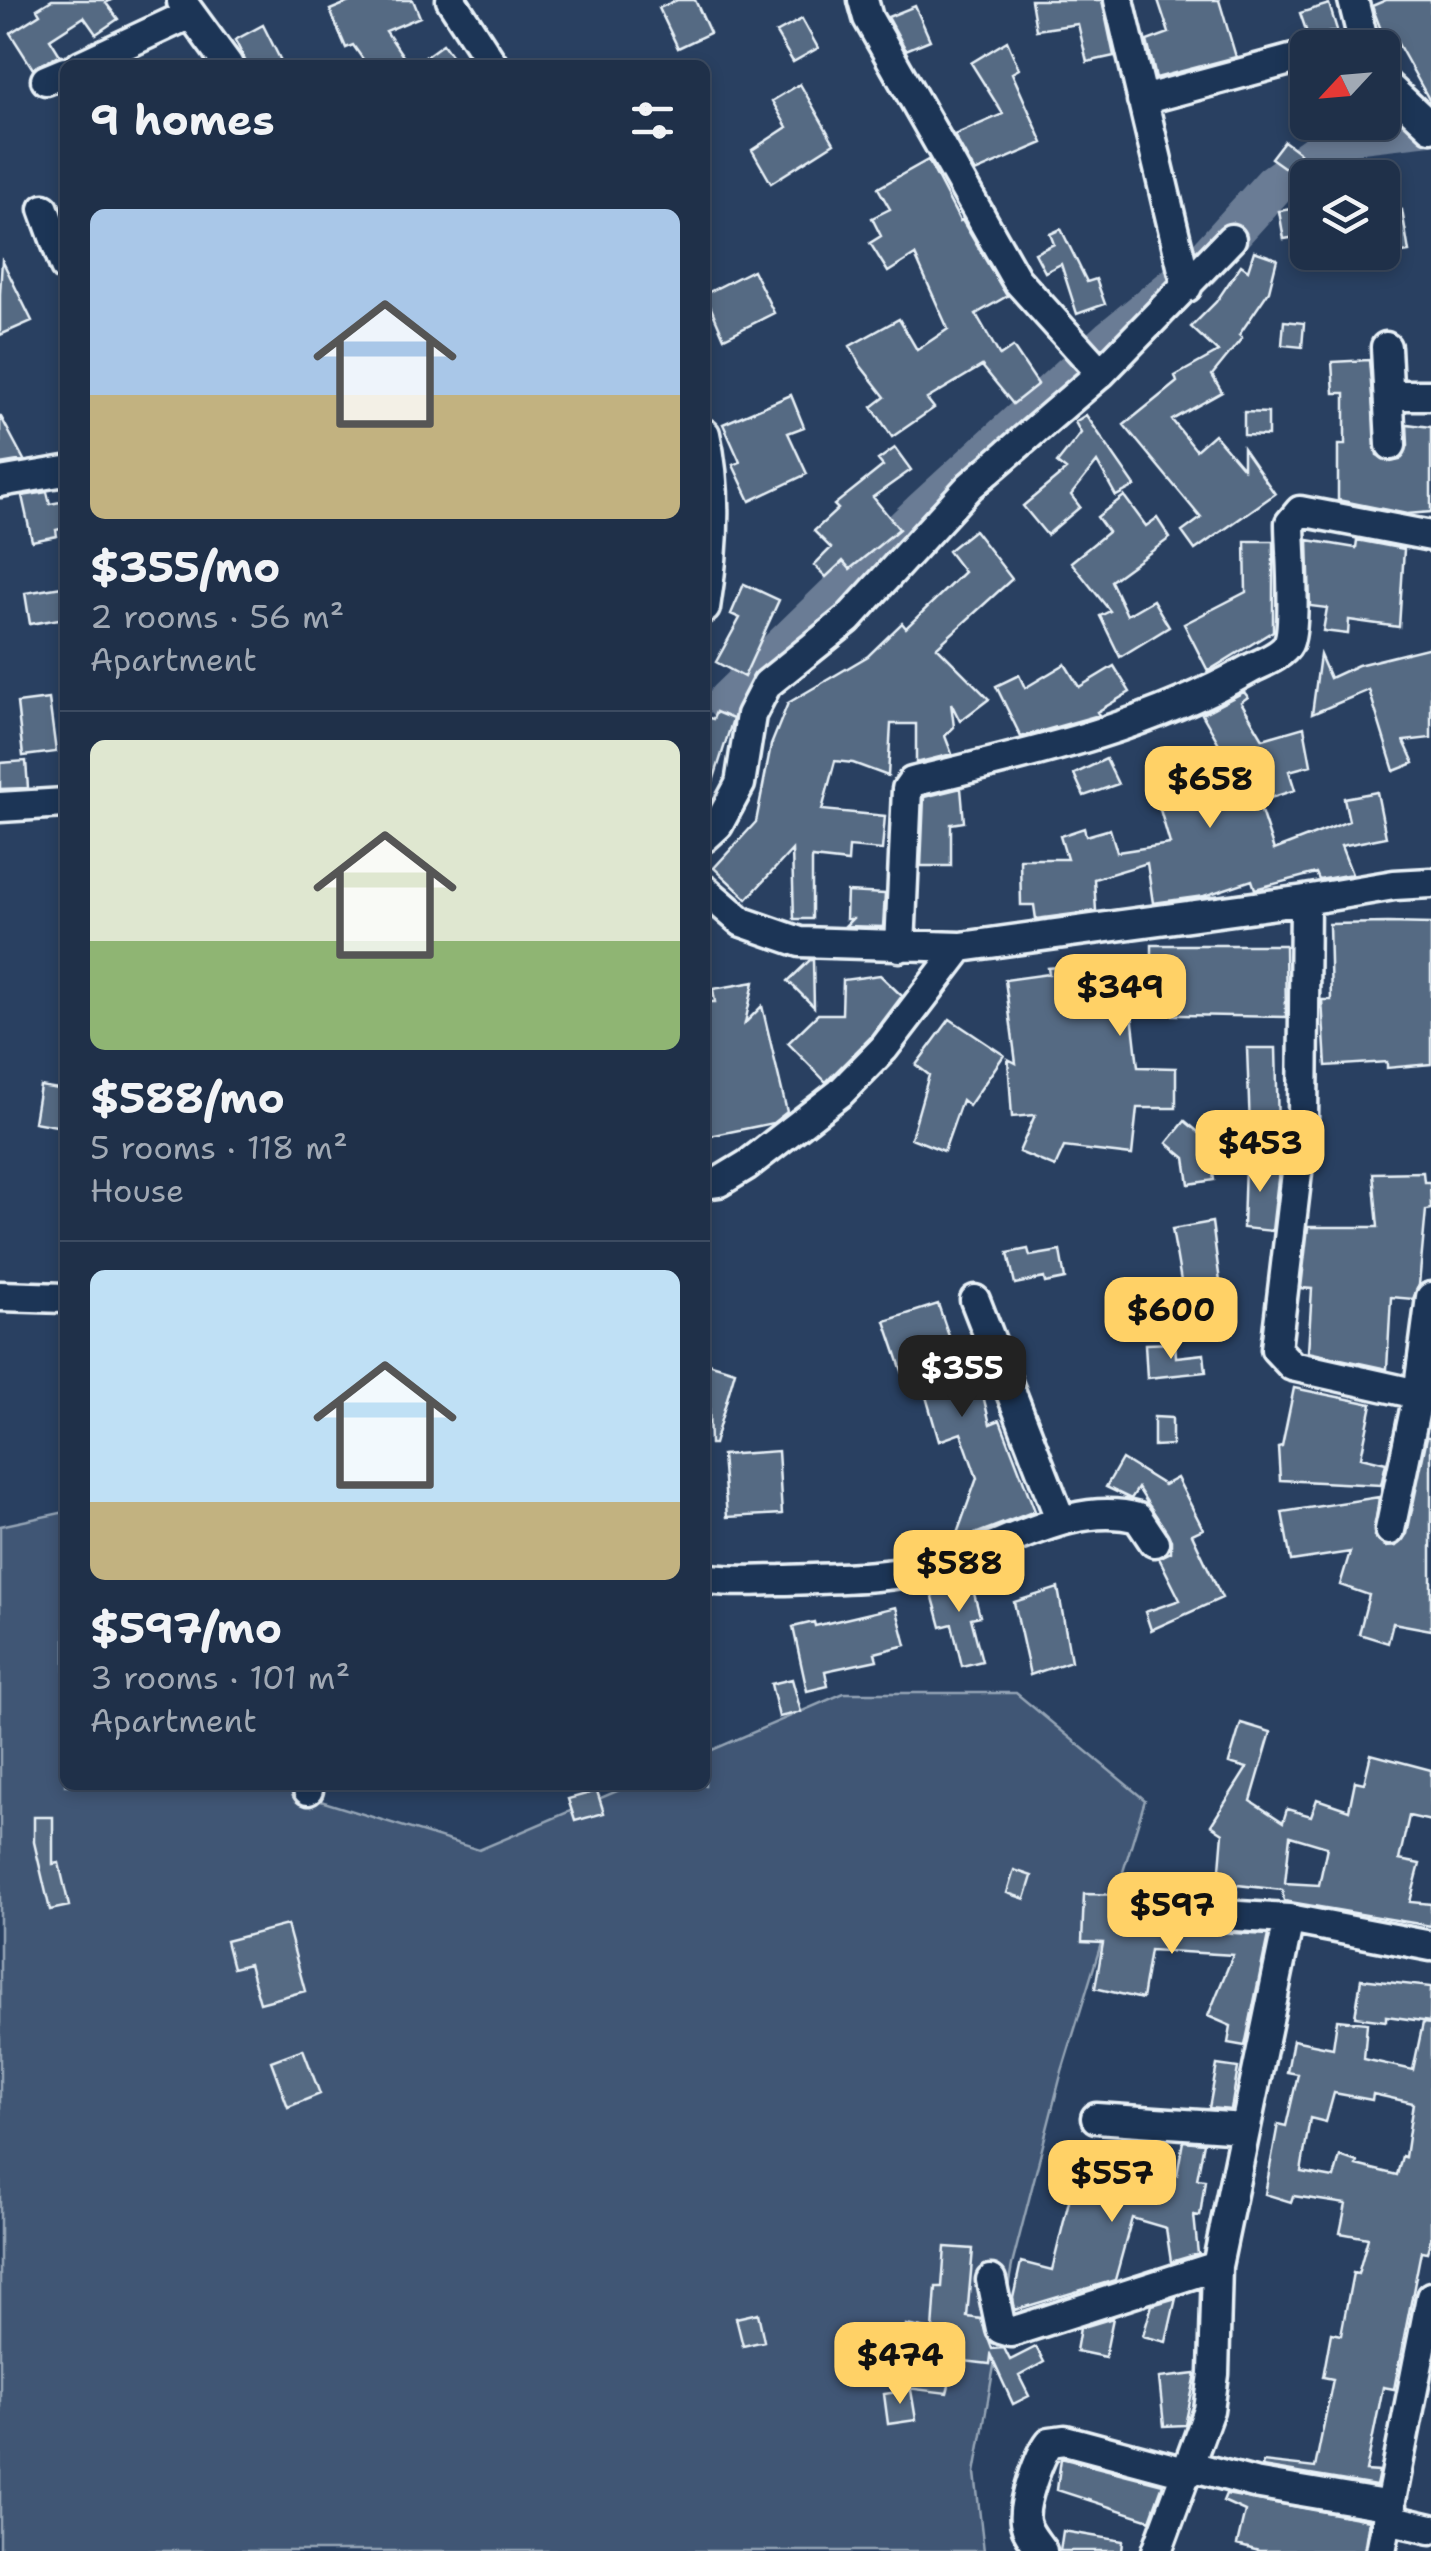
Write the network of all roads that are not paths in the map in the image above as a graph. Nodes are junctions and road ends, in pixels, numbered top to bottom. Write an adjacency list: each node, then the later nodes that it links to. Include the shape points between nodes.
1 (451, 0): 9 (street)
2 (863, 0): 19 (street, via 1004,260)
3 (1119, 0): 12 (street)
4 (1354, 0): 6 (street)
5 (185, 7): 7 (street); 8 (street)
6 (1361, 30)
7 (89, 60)
8 (224, 60)
9 (491, 60)
10 (1290, 60): 12 (street)
11 (1400, 99): 13 (street)
12 (1142, 100): 17 (street)
13 (1431, 127)
14 (44, 209): 16 (street)
15 (1231, 239): 17 (street)
16 (60, 253)
17 (1186, 287): 19 (street)
18 (1386, 347): 21 (street)
19 (1097, 369): 30 (street, via 970,486 848,619 767,684 751,715 740,784)
20 (1431, 395): 21 (street)
21 (1390, 396): 22 (street)
22 (1390, 445)
23 (60, 472): 25 (street)
24 (710, 475): 27 (street)
25 (0, 482)
26 (1431, 536): 35 (street, via 1300,512 1290,523 1291,634 1283,651 1218,688 1127,724 912,782)
27 (710, 580)
28 (60, 803): 29 (street)
29 (0, 807)
30 (710, 832)
31 (1431, 883): 33 (street)
32 (710, 894): 35 (street, via 742,922 771,934)
33 (1304, 900): 34 (street); 41 (street, via 1303,1122 1276,1349 1292,1366)
34 (961, 947): 35 (street); 36 (street, via 868,1067 787,1136)
35 (900, 948)
36 (712, 1183)
37 (0, 1296): 39 (street)
38 (1431, 1297): 41 (street)
39 (60, 1298)
40 (975, 1300): 42 (street)
41 (1424, 1396): 43 (street)
42 (1061, 1521): 44 (street, via 1115,1512 1138,1518); 45 (street, via 906,1573)
43 (1390, 1530)
44 (1154, 1542)
45 (710, 1578)
46 (1170, 1912): 47 (street)
47 (1289, 1920): 48 (street); 50 (street)
48 (1431, 1946)
49 (1096, 2118): 50 (street)
50 (1244, 2128): 51 (street)
51 (1217, 2266): 52 (street, via 1010,2332 1001,2330); 54 (street, via 1210,2410)
52 (992, 2280)
53 (1431, 2297): 55 (street)
54 (1190, 2470): 55 (street); 57 (street, via 1050,2442 1024,2515); 58 (street)
55 (1390, 2512): 56 (street); 59 (street)
56 (1431, 2529)
57 (1042, 2551)
58 (1157, 2551)
59 (1380, 2551)

